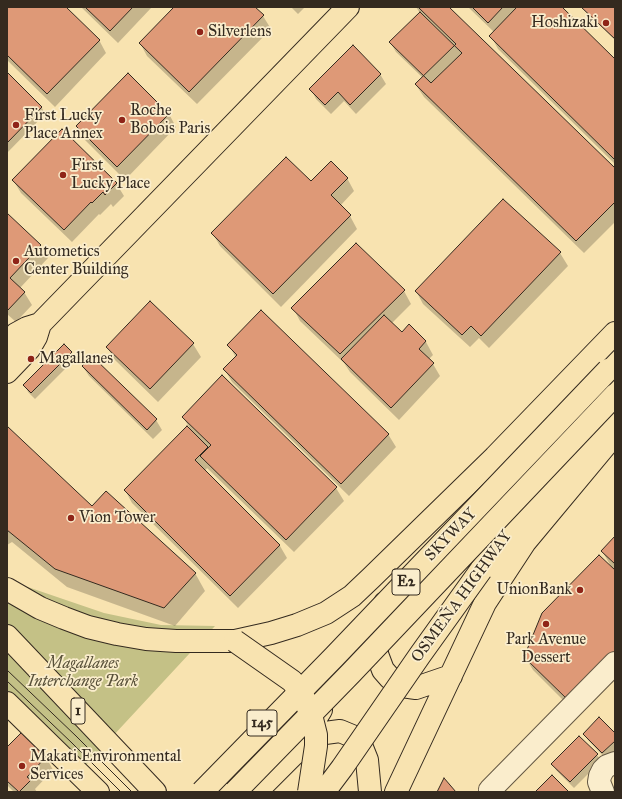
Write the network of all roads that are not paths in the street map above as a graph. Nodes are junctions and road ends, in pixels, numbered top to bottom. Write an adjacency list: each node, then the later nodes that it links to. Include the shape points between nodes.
1 (348, 7): 2 (main road)
2 (40, 324): 4 (main road, via 16,334); 7 (main road, via 29,349)
3 (615, 333): 15 (main road, via 495,457 352,596 326,613 284,629)
4 (7, 344)
5 (615, 359): 12 (main road, E2)
6 (615, 362): 25 (main road, SKYWAY / E2, bridge)
7 (7, 372)
8 (615, 395): 26 (main road, SKYWAY / E2, bridge)
9 (615, 415): 29 (main road, OSMEÑA HIGHWAY, bridge, via 518,519)
10 (615, 434): 17 (main road, via 525,542 507,568 485,603)
11 (7, 589): 15 (main road, via 64,618 117,634 176,641)
12 (389, 595): 13 (main road); 24 (main road, 145)
13 (377, 627): 17 (main road, via 377,654 383,670 402,686 416,688); 19 (main road, via 341,678)
14 (7, 636): 21 (main road, 1)
15 (235, 641): 28 (main road, bridge, via 292,681 302,694 316,735)
16 (615, 663): 22 (street)
17 (451, 676): 31 (main road)
18 (7, 703): 23 (main road)
19 (293, 755): 27 (main road); 30 (main road, via 325,732 340,731 352,736 361,745 367,760)
20 (615, 762): 32 (street, via 607,766 600,776 599,782)
21 (154, 790)
22 (490, 791)
23 (98, 792)
24 (194, 792)
25 (202, 792)
26 (235, 792)
27 (256, 792)
28 (308, 792)
29 (324, 792)
30 (370, 792)
31 (396, 792)
32 (603, 792)

